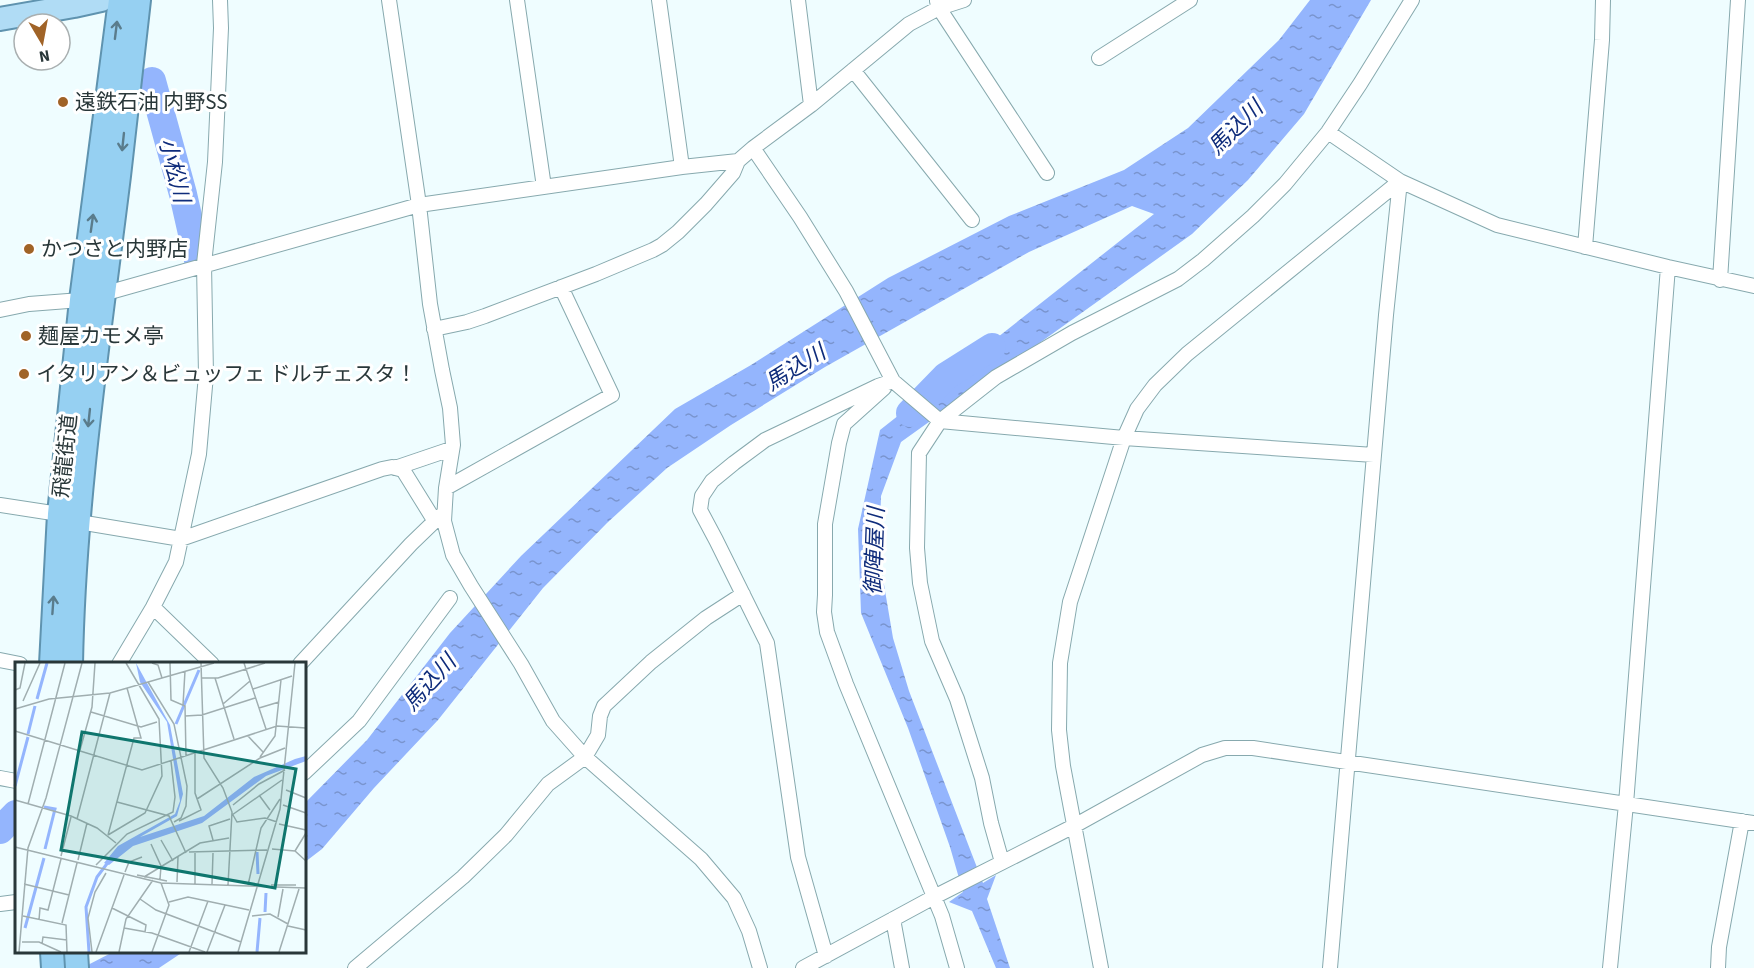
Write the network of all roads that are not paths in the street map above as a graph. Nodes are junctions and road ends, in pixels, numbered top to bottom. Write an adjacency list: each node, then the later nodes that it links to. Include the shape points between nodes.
1 (101, 0): 15 (main road)
2 (120, 0): 35 (highway, 飛龍街道, one-way to 2)
3 (139, 0): 34 (highway, 飛龍街道, one-way to 34)
4 (219, 0): 29 (street, via 215,162)
5 (389, 0): 26 (street)
6 (517, 0): 25 (street)
7 (659, 0): 22 (street)
8 (798, 0): 18 (street)
9 (964, 0): 14 (street)
10 (1190, 0): 16 (street)
11 (1412, 0): 19 (street)
12 (1603, 0): 28 (street)
13 (1738, 0): 31 (street)
14 (938, 4): 17 (street); 23 (street)
15 (0, 19)
16 (1099, 58)
17 (853, 70): 18 (street); 27 (street)
18 (811, 105): 20 (street)
19 (1328, 132): 24 (street); 39 (street, via 1253,216 1178,279 1017,364)
20 (753, 148): 21 (street); 38 (street, via 846,291)
21 (738, 161): 22 (street); 33 (street, via 733,173 706,204 662,245)
22 (682, 167): 25 (street)
23 (1047, 173)
24 (1400, 181): 28 (street, via 1497,225); 40 (street, via 1187,354 1137,409); 42 (street)
25 (544, 187): 26 (street)
26 (418, 205): 29 (street); 37 (street)
27 (972, 220)
28 (1585, 247): 30 (street)
29 (204, 264): 34 (street); 48 (street, via 206,375 199,454)
30 (1668, 267): 31 (street); 64 (street)
31 (1720, 280): 32 (street)
32 (1754, 286)
33 (561, 287): 37 (street, via 467,322); 44 (street, via 612,395)
34 (103, 294): 47 (highway, 飛龍街道, one-way to 47, via 89,412)
35 (81, 300): 36 (street); 47 (highway, 飛龍街道)
36 (0, 310)
37 (434, 328): 41 (street, via 450,408)
38 (890, 375): 39 (street); 49 (street, via 878,386 765,440 712,481 702,496 700,510); 68 (street, via 844,424 825,524 824,612 846,684)
39 (940, 421): 40 (street); 67 (street, via 919,453 920,583 932,641 957,699 982,778)
40 (1124, 438): 42 (street); 66 (street, via 1070,602 1060,663 1059,730)
41 (451, 449): 43 (street); 44 (street)
42 (1374, 455): 60 (street)
43 (395, 468): 46 (street, via 403,470); 48 (street, via 382,469)
44 (446, 488): 46 (street)
45 (0, 505): 47 (street)
46 (439, 517): 58 (street); 59 (street, via 453,555 553,721)
47 (69, 518): 48 (street); 54 (highway, 飛龍街道, one-way to 47); 55 (highway, 飛龍街道)
48 (181, 539): 51 (street, via 176,562)
49 (743, 594): 59 (street, via 651,662 604,706 598,735); 73 (street, via 768,643 798,857)
50 (450, 598): 61 (street, via 359,721)
51 (153, 607): 56 (street); 57 (street)
52 (0, 660): 53 (street)
53 (15, 662)
54 (51, 662)
55 (71, 662)
56 (120, 662)
57 (211, 662)
58 (301, 662)
59 (585, 757): 75 (street, via 548,784 506,835 463,877); 76 (street, via 701,860 734,898)
60 (1348, 763): 64 (street); 66 (street, via 1253,748 1225,748 1196,758); 81 (street)
61 (306, 771)
62 (0, 778): 63 (street)
63 (15, 781)
64 (1626, 804): 65 (street); 82 (street)
65 (1748, 822): 83 (street, via 1719,947)
66 (1074, 826): 67 (street); 80 (street)
67 (998, 864): 68 (street)
68 (937, 895): 71 (street); 79 (street)
69 (15, 902): 70 (street)
70 (0, 904)
71 (893, 919): 73 (street); 78 (street)
72 (76, 953): 74 (highway)
73 (826, 956): 77 (street)
74 (77, 968)
75 (355, 968)
76 (760, 968)
77 (803, 968)
78 (902, 968)
79 (957, 968)
80 (1101, 968)
81 (1330, 968)
82 (1610, 968)
83 (1718, 968)

